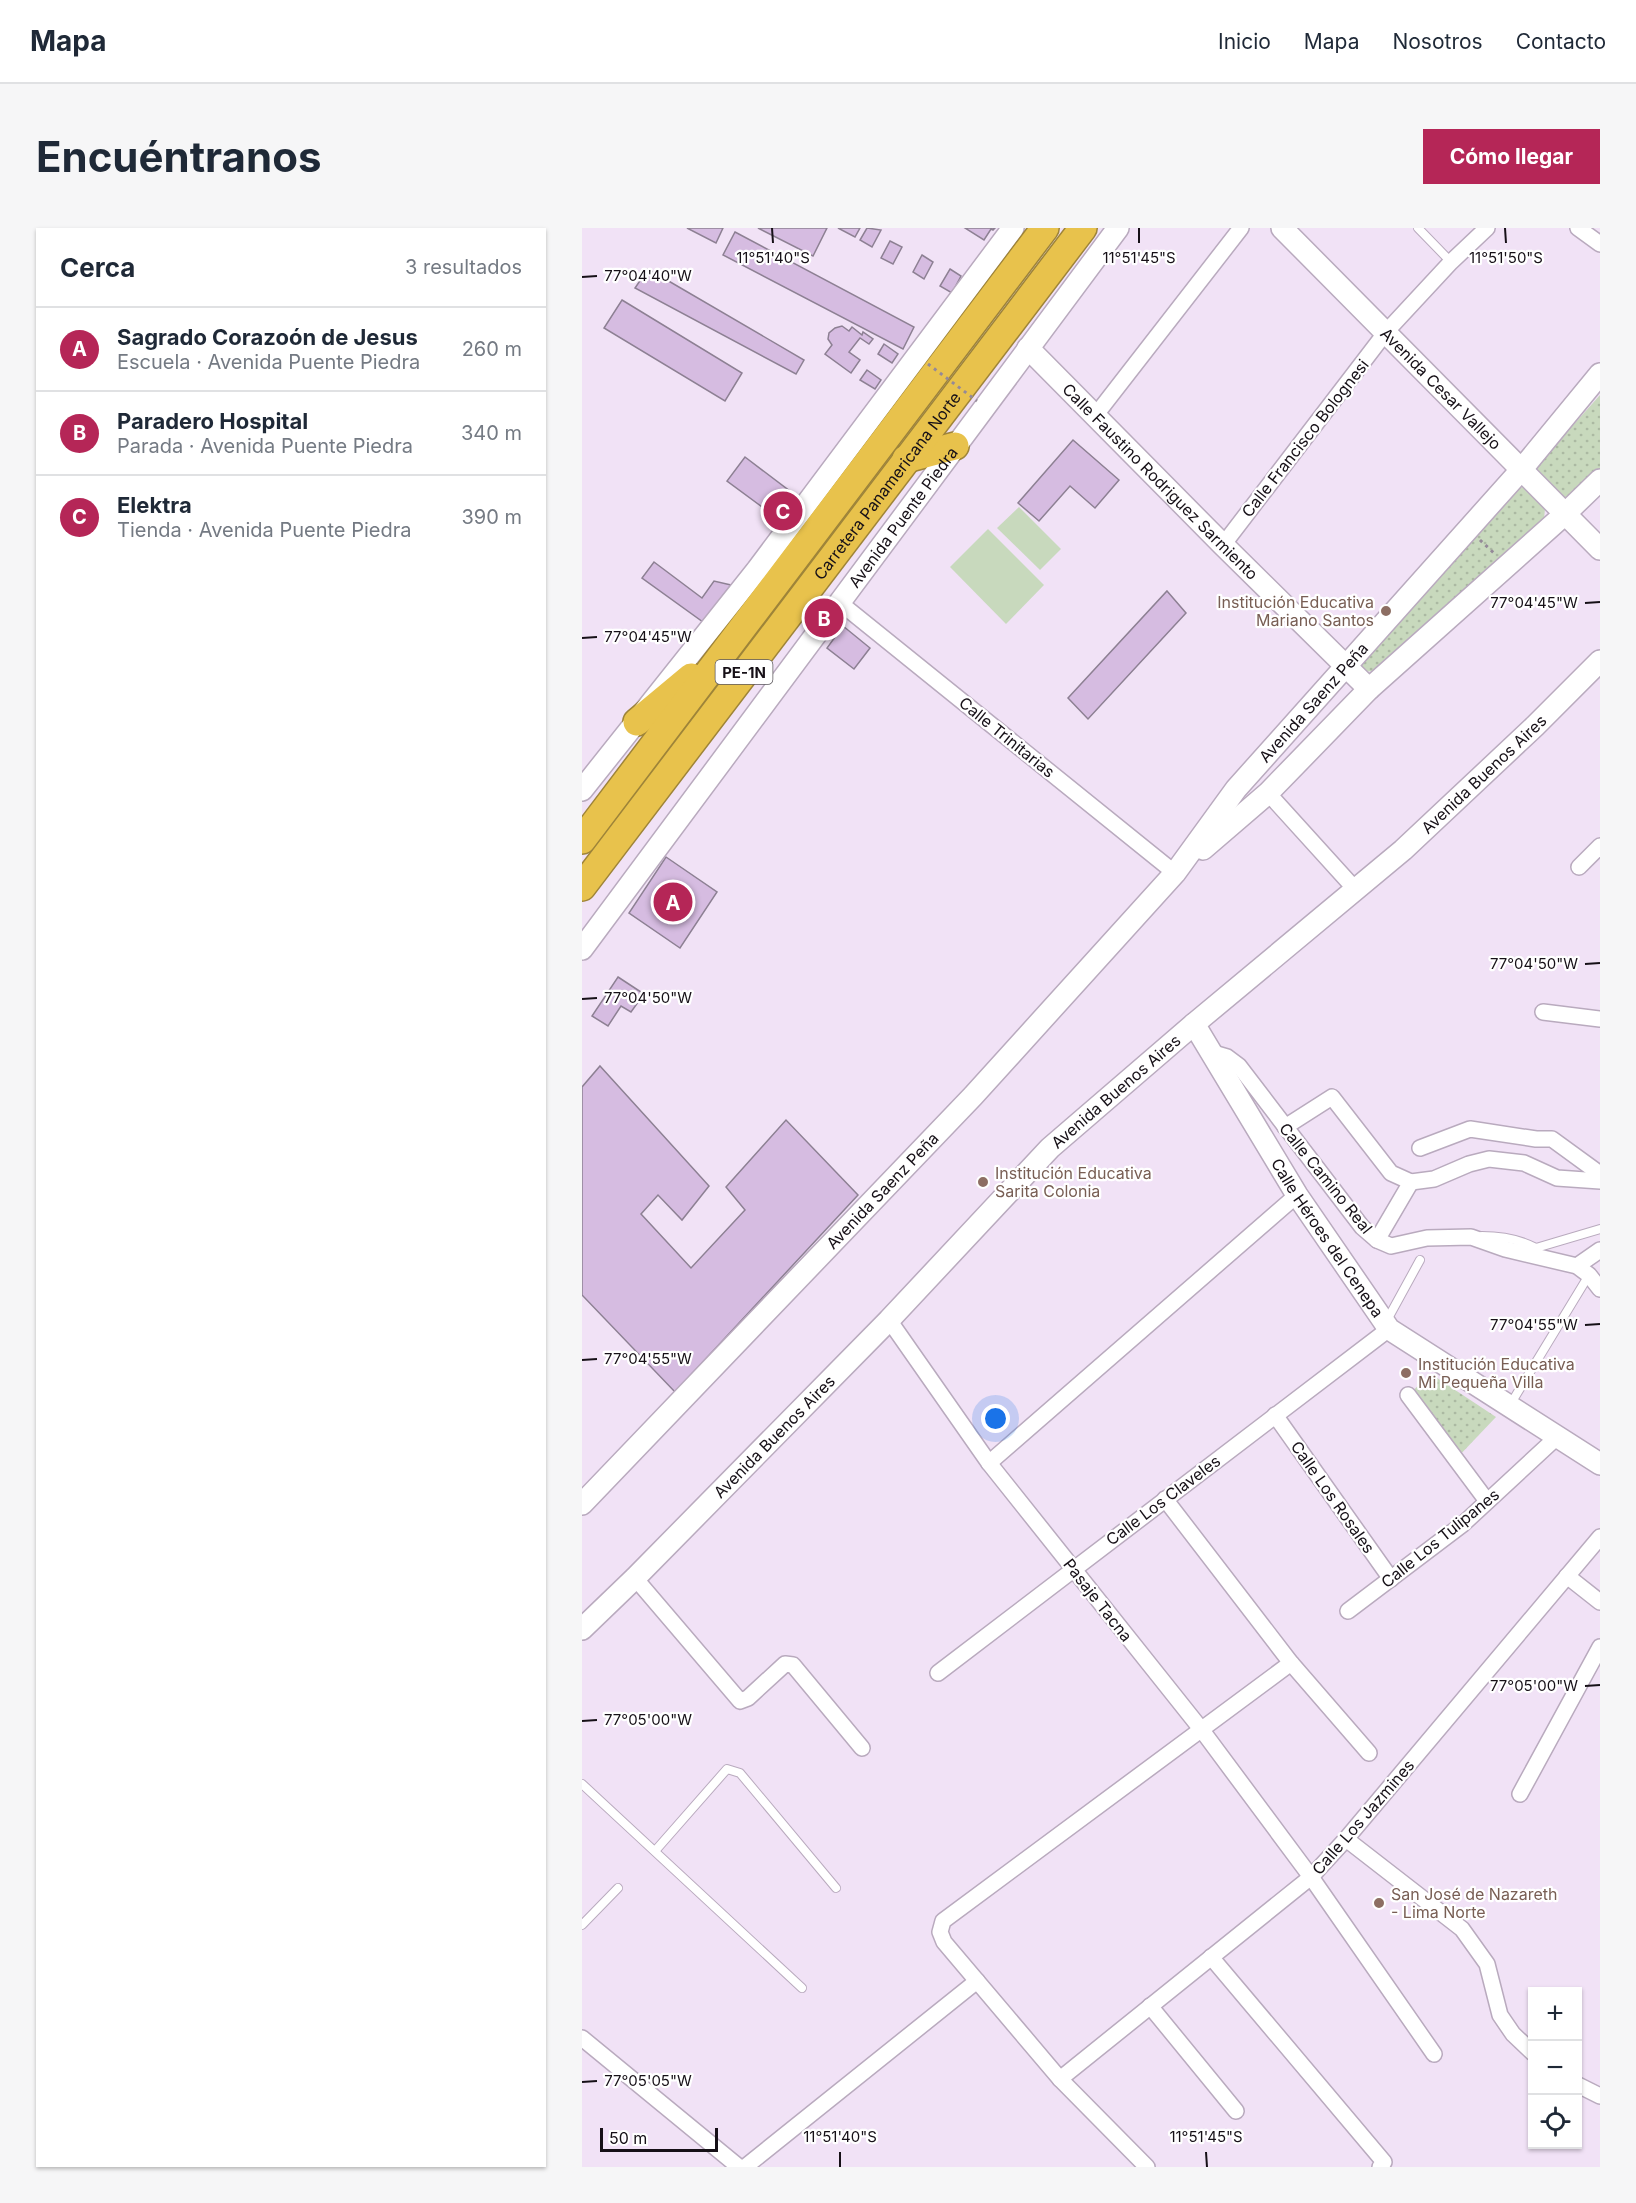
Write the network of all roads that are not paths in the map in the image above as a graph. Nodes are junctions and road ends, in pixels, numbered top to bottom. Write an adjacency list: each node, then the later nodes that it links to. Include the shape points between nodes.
1 (1013, 228): 28 (main road)
2 (1046, 228): 24 (highway, Carretera Panamericana Norte / PE-1N)
3 (1083, 228): 17 (highway, Carretera Panamericana Norte / PE-1N)
4 (1118, 228): 13 (main road, Avenida Puente Piedra)
5 (1241, 228): 15 (street)
6 (1282, 228): 12 (main road, Avenida Cesar Vallejo)
7 (1418, 228): 11 (lane)
8 (1487, 228): 11 (street, Calle Francisco Bolognesi)
9 (1578, 228): 10 (street)
10 (1600, 244)
11 (1451, 262): 12 (street, Calle Francisco Bolognesi)
12 (1386, 332): 18 (main road, Avenida Cesar Vallejo); 21 (street, Calle Francisco Bolognesi)
13 (1028, 348): 15 (main road, Calle Faustino Rodriguez Sarmiento); 16 (main road, Avenida Puente Piedra)
14 (1600, 374): 18 (main road, Avenida Saenz Peña)
15 (1095, 416): 21 (main road, Calle Faustino Rodriguez Sarmiento)
16 (955, 446): 17 (highway); 23 (main road, Avenida Puente Piedra)
17 (906, 459): 35 (highway, Carretera Panamericana Norte / PE-1N)
18 (1521, 470): 20 (main road, Avenida Cesar Vallejo); 26 (main road, Avenida Saenz Peña)
19 (1600, 480): 20 (main road, Avenida Saenz Peña)
20 (1565, 514): 22 (main road, Avenida Cesar Vallejo); 27 (main road, Avenida Saenz Peña)
21 (1223, 545): 26 (main road, Calle Faustino Rodriguez Sarmiento)
22 (1600, 549)
23 (839, 602): 34 (street, Calle Trinitarias); 37 (main road, Avenida Puente Piedra)
24 (740, 631): 28 (highway, via 671,696); 31 (highway, Carretera Panamericana Norte / PE-1N)
25 (1600, 661): 36 (main road, Avenida Buenos Aires, via 1403,850)
26 (1346, 666): 27 (main road, Calle Faustino Rodriguez Sarmiento); 34 (main road, Avenida Saenz Peña, via 1236,789)
27 (1369, 688): 30 (main road, Avenida Saenz Peña)
28 (637, 722): 29 (main road)
29 (582, 790)
30 (1268, 793): 34 (main road, Avenida Saenz Peña); 36 (street)
31 (582, 840)
32 (1600, 846): 33 (street)
33 (1579, 867)
34 (1175, 873): 65 (main road, Avenida Saenz Peña, via 973,1096)
35 (582, 886)
36 (1355, 889): 40 (main road, Avenida Buenos Aires)
37 (582, 950)
38 (1543, 1012): 39 (street)
39 (1599, 1018)
40 (1194, 1024): 41 (main road, Calle Héroes del Cenepa); 55 (main road, Avenida Buenos Aires, via 1050,1148)
41 (1210, 1052): 42 (street, Calle Camino Real, via 1239,1066); 47 (main road, Calle Héroes del Cenepa)
42 (1285, 1127): 46 (street, via 1332,1097 1391,1173); 50 (street, Calle Camino Real, via 1362,1227)
43 (1420, 1148): 44 (street, via 1470,1129 1552,1139)
44 (1600, 1174)
45 (1600, 1181): 46 (street, via 1557,1178 1524,1163 1489,1159 1434,1179)
46 (1411, 1182): 50 (street)
47 (1297, 1195): 56 (main road, Calle Héroes del Cenepa); 62 (street)
48 (1600, 1229): 49 (lane, via 1536,1248 1498,1236)
49 (1471, 1236): 50 (street, Calle Camino Real, via 1427,1238 1391,1246); 53 (street, Calle Camino Real)
50 (1377, 1240)
51 (1600, 1250): 53 (street)
52 (1420, 1260): 56 (lane)
53 (1583, 1270): 54 (street); 58 (lane)
54 (1600, 1289)
55 (889, 1320): 62 (street, Pasaje Tacna); 69 (main road, Avenida Buenos Aires)
56 (1387, 1326): 58 (main road, Calle Héroes del Cenepa); 59 (street, Calle Los Claveles)
57 (1408, 1395): 64 (street)
58 (1509, 1407): 60 (main road, Calle Héroes del Cenepa)
59 (1275, 1415): 63 (street, Calle Los Claveles); 70 (street, Calle Los Rosales)
60 (1557, 1437): 61 (main road, Calle Héroes del Cenepa); 64 (street, Calle Los Tulipanes)
61 (1597, 1459)
62 (989, 1463): 67 (street, Pasaje Tacna)
63 (1165, 1499): 67 (street, Calle Los Claveles); 75 (street)
64 (1487, 1501): 70 (street, Calle Los Tulipanes)
65 (582, 1503)
66 (1600, 1537): 68 (street, Calle Los Jazmines)
67 (1073, 1569): 76 (street, Calle Los Claveles); 77 (street, Pasaje Tacna)
68 (1567, 1576): 71 (street); 82 (street, Calle Los Jazmines)
69 (635, 1578): 73 (main road, Avenida Buenos Aires); 78 (street, via 740,1701 784,1664 793,1665)
70 (1391, 1578): 72 (street, Calle Los Tulipanes)
71 (1600, 1602)
72 (1348, 1611)
73 (582, 1629)
74 (1600, 1647): 81 (street)
75 (1291, 1663): 77 (street); 79 (street)
76 (938, 1673)
77 (1201, 1729): 84 (street, Pasaje Tacna); 89 (street, via 944,1921 940,1932 944,1942)
78 (862, 1748)
79 (1369, 1753)
80 (582, 1784): 83 (lane)
81 (1520, 1794)
82 (1346, 1839): 84 (street, Calle Los Jazmines); 93 (street, via 1462,1929 1487,1964 1500,2015)
83 (655, 1851): 86 (lane, via 727,1769 733,1769); 90 (lane)
84 (1311, 1877): 88 (street, Calle Los Jazmines); 94 (street, Pasaje Tacna)
85 (618, 1888): 87 (lane)
86 (836, 1888)
87 (582, 1925)
88 (1211, 1957): 91 (street, Calle Los Jazmines); 102 (street, via 1384,2162)
89 (977, 1981): 95 (street); 100 (street)
90 (802, 1988)
91 (1150, 2006): 95 (street, Calle Los Jazmines); 98 (street)
92 (582, 2038): 99 (street)
93 (1528, 2048)
94 (1434, 2054)
95 (1059, 2079): 101 (street)
96 (1582, 2087): 97 (street)
97 (1600, 2096)
98 (1236, 2111)
99 (739, 2167)
100 (745, 2167)
101 (1147, 2167)
102 (1380, 2167)

